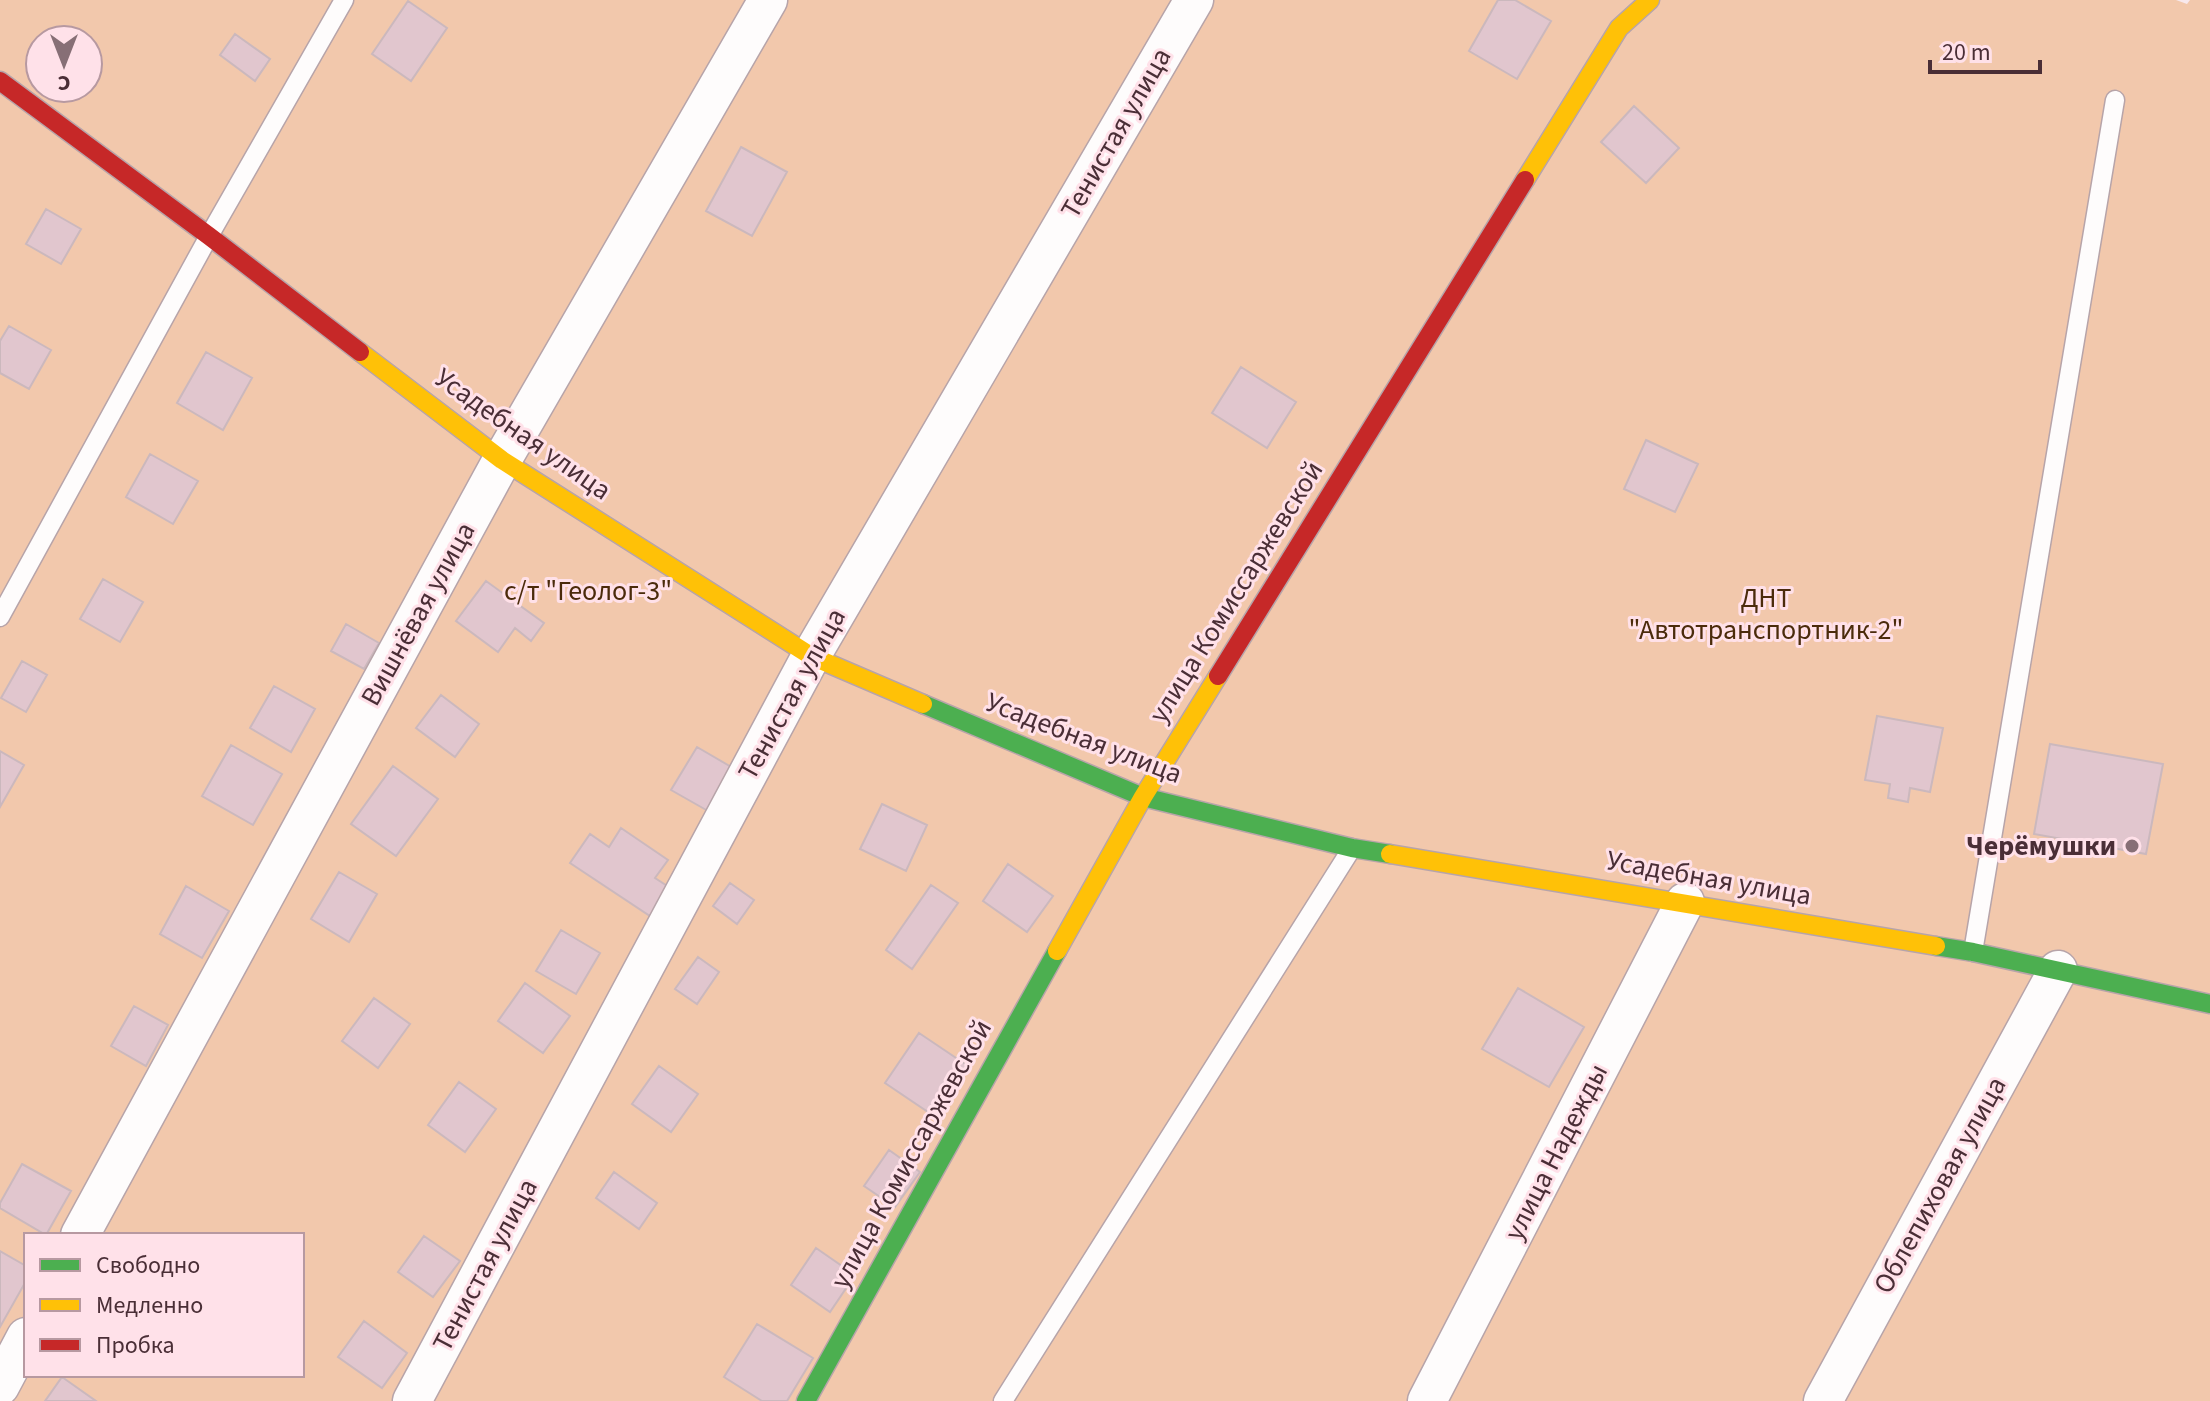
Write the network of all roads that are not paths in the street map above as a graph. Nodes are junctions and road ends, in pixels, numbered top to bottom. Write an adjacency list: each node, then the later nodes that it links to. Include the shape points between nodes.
1 (344, 0): 7 (lane)
2 (768, 0): 8 (street, Вишнёвая улица)
3 (1194, 0): 10 (street, Тенистая улица)
4 (1650, 0): 11 (street, улица Комиссаржевской, via 1619,28)
5 (0, 81): 7 (street, Усадебная улица)
6 (2115, 100): 14 (lane)
7 (209, 236): 8 (street, Усадебная улица); 9 (lane)
8 (502, 460): 10 (street, Усадебная улица); 17 (street, Вишнёвая улица)
9 (0, 617)
10 (811, 656): 11 (street, Усадебная улица); 20 (street, Тенистая улица)
11 (1143, 797): 12 (street, Усадебная улица); 21 (street, улица Комиссаржевской)
12 (1352, 848): 13 (street, Усадебная улица); 22 (lane)
13 (1685, 902): 14 (street, Усадебная улица); 23 (street, улица Надежды)
14 (1973, 952): 15 (street, Усадебная улица)
15 (2058, 970): 16 (street, Усадебная улица); 24 (street, Облепиховая улица)
16 (2210, 1004)
17 (81, 1233)
18 (24, 1341): 19 (street)
19 (0, 1386)
20 (412, 1401)
21 (806, 1401)
22 (1003, 1401)
23 (1427, 1401)
24 (1823, 1401)

